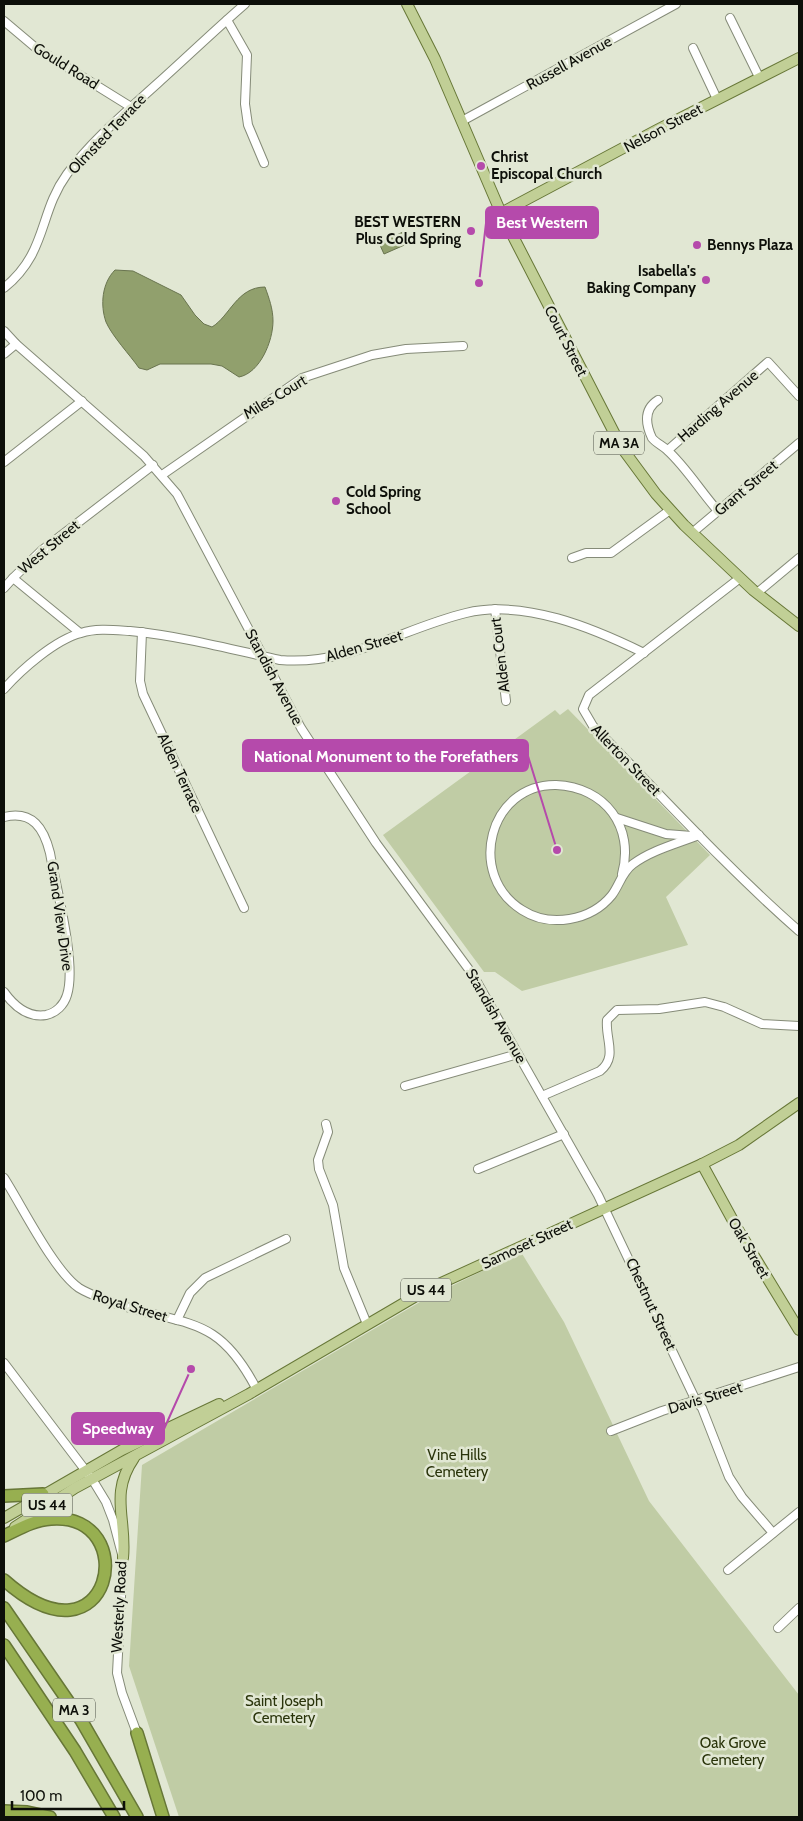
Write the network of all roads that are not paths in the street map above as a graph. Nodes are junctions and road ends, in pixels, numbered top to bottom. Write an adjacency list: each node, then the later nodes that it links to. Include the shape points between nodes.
1 (245, 4): 5 (street, Olmsted Terrace)
2 (407, 4): 12 (main road, Court Street / MA 3A)
3 (676, 4): 12 (street, Russell Avenue)
4 (730, 18): 9 (street)
5 (227, 20): 11 (street, Olmsted Terrace); 13 (street, via 247,55 248,125)
6 (4, 21): 11 (street, Gould Road, via 36,48)
7 (693, 48): 10 (street)
8 (799, 58): 9 (main road, Nelson Street)
9 (759, 78): 10 (main road, Nelson Street)
10 (717, 99): 14 (main road, Nelson Street)
11 (131, 107): 15 (street, Olmsted Terrace, via 66,175 32,257 19,276)
12 (462, 121): 14 (main road, Court Street / MA 3A)
13 (264, 163)
14 (501, 213): 28 (main road, Court Street / MA 3A, via 607,421 633,465)
15 (4, 288)
16 (4, 331): 17 (street, Standish Avenue)
17 (16, 344): 19 (street); 22 (street, Standish Avenue)
18 (463, 346): 27 (street, Miles Court, via 406,349 372,355 302,378)
19 (4, 354)
20 (799, 396): 24 (street, Harding Avenue, via 768,362)
21 (658, 400): 24 (street, via 651,405 646,421 654,440)
22 (82, 401): 25 (street); 26 (street, Standish Avenue)
23 (799, 443): 29 (street, Grant Street)
24 (668, 450): 29 (street)
25 (4, 462)
26 (153, 465): 27 (street, Standish Avenue); 33 (street, West Street, via 41,551)
27 (162, 475): 42 (street, Standish Avenue, via 193,522)
28 (670, 510): 30 (main road, Court Street / MA 3A); 31 (street, via 611,553 586,553)
29 (718, 511): 30 (street, Grant Street)
30 (692, 533): 34 (main road, Court Street / MA 3A)
31 (572, 558)
32 (799, 558): 36 (street)
33 (13, 578): 35 (street); 40 (street, West Street)
34 (740, 578): 36 (main road, Court Street / MA 3A); 41 (street, Allerton Street)
35 (4, 588)
36 (757, 593): 38 (main road, Court Street / MA 3A)
37 (495, 609): 41 (street, Alden Street, via 578,623); 42 (street, Alden Street, via 457,615 324,659 298,661); 44 (street, Alden Court)
38 (799, 626)
39 (142, 632): 40 (street, Alden Street); 42 (street, Alden Street); 49 (street, Alden Terrace, via 140,681 143,694)
40 (80, 633): 43 (street, Alden Street, via 40,656)
41 (644, 653): 47 (street, Allerton Street, via 589,695 583,709 593,726)
42 (264, 656): 53 (street, Standish Avenue, via 301,728 334,781 473,975)
43 (4, 689)
44 (506, 701)
45 (4, 817): 51 (street, Grand View Drive, via 15,815 30,819 45,835 69,964 67,995 52,1013 34,1016 27,1013)
46 (617, 818): 47 (street, via 666,834); 48 (street, via 626,847); 48 (street, via 600,801 579,790 557,786 536,788 519,797 501,814 492,836 490,867 512,902 535,917 548,920 576,918 590,913 612,895)
47 (698, 835): 48 (street, via 639,859); 50 (street, Allerton Street)
48 (622, 874)
49 (244, 908)
50 (799, 930)
51 (4, 992)
52 (799, 1026): 55 (street, via 762,1024 724,1006 705,1002 659,1009 617,1010 607,1020 611,1053 607,1066)
53 (518, 1054): 54 (street); 55 (street, Standish Avenue)
54 (405, 1086)
55 (542, 1096): 58 (street, Standish Avenue)
56 (799, 1103): 59 (main road, Samoset Street / US 44, via 739,1145)
57 (326, 1124): 65 (street, via 328,1132 318,1160 319,1169 333,1205 342,1261)
58 (564, 1134): 60 (street); 62 (street, Standish Avenue)
59 (702, 1164): 62 (main road, Samoset Street / US 44); 66 (main road, Oak Street)
60 (478, 1169)
61 (4, 1178): 64 (street, Royal Street, via 58,1266 74,1284 103,1299)
62 (605, 1208): 65 (main road, Samoset Street / US 44, via 428,1289); 70 (street, Chestnut Street)
63 (286, 1239): 64 (street, via 205,1278 190,1293)
64 (177, 1320): 69 (street, Royal Street, via 202,1328 225,1343)
65 (367, 1324): 69 (main road, Samoset Street / US 44)
66 (799, 1330)
67 (4, 1362): 73 (street, Westerly Road)
68 (799, 1367): 70 (street, Davis Street)
69 (256, 1388): 72 (main road, Samoset Street / US 44); 73 (main road, Samoset Street / US 44)
70 (696, 1401): 71 (street, Davis Street); 79 (street, Chestnut Street, via 702,1408 729,1478)
71 (611, 1431)
72 (135, 1456): 74 (main road, Samoset Street / US 44); 81 (main road, via 120,1486)
73 (86, 1470): 74 (street, Westerly Road); 75 (main road, Samoset Street / US 44)
74 (92, 1480): 80 (main road, Samoset Street / US 44); 81 (street, Westerly Road, via 110,1511)
75 (43, 1494): 76 (highway, US 44); 78 (main road, Samoset Street)
76 (4, 1496)
77 (799, 1512): 79 (street)
78 (4, 1518)
79 (773, 1533): 82 (street)
80 (4, 1535): 83 (highway, via 37,1521 69,1522 84,1528 97,1539 107,1564 98,1593 89,1603 70,1610 40,1606)
81 (123, 1558): 88 (street, Westerly Road, via 117,1673)
82 (728, 1570)
83 (4, 1580)
84 (4, 1608): 92 (highway, MA 3, via 81,1720)
85 (799, 1608): 86 (street)
86 (778, 1628)
87 (4, 1645): 91 (highway, MA 3, via 75,1751)
88 (137, 1733): 93 (highway); 94 (street, Westerly Road)
89 (4, 1811): 90 (highway)
90 (50, 1817)
91 (114, 1817)
92 (137, 1817)
93 (163, 1817)
94 (169, 1817)

